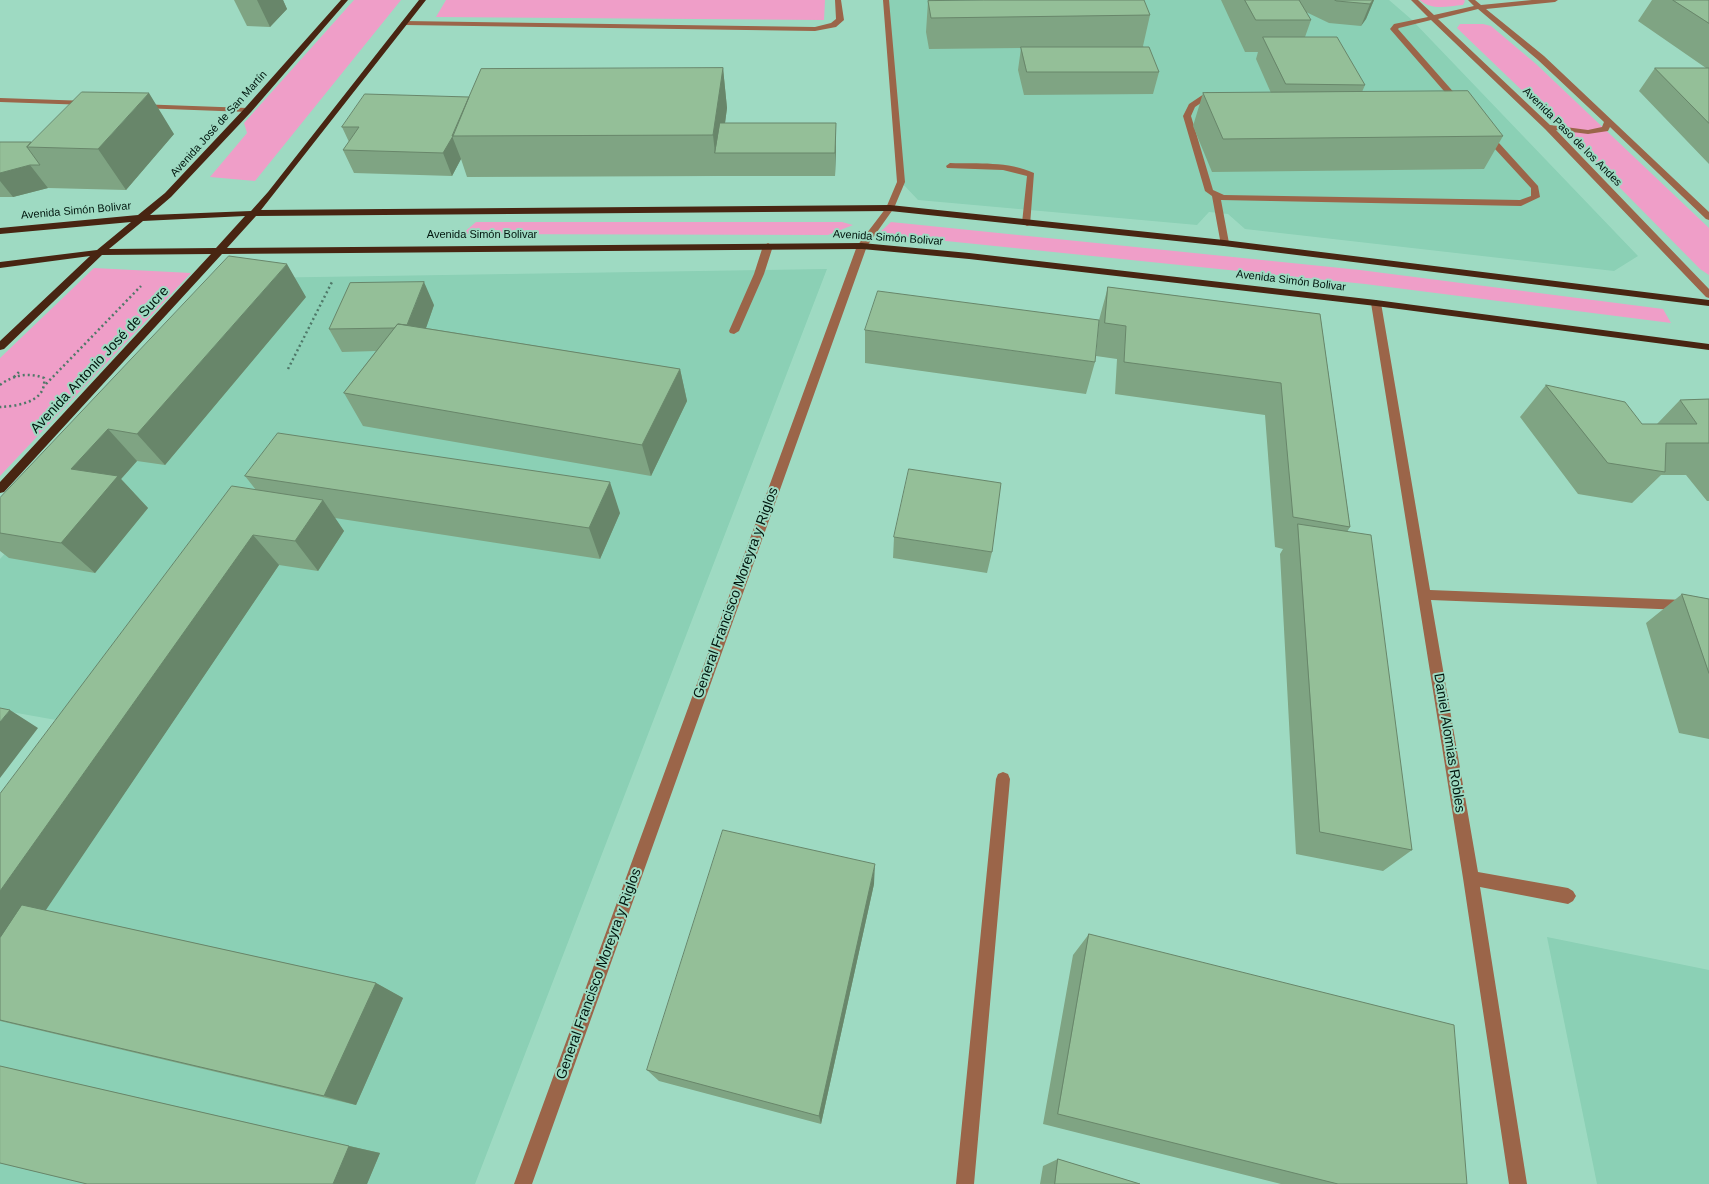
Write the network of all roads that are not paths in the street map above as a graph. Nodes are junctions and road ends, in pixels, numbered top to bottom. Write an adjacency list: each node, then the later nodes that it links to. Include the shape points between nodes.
1 (345, 0): 15 (main road, Avenida José de San Martín)
2 (423, 0): 10 (main road)
3 (838, 0): 10 (street, via 840,20 815,29)
4 (886, 0): 22 (street, General Francisco Moreyra y Riglos, via 901,182)
5 (1414, 0): 9 (street, Avenida Paso de los Andes)
6 (1471, 0): 8 (street)
7 (1556, 0): 8 (street)
8 (1480, 8): 9 (street); 17 (street, via 1541,58)
9 (1434, 17): 16 (street, via 1394,28); 19 (street, Avenida Paso de los Andes)
10 (405, 23): 23 (main road)
11 (1210, 94): 21 (street, via 1192,106 1187,116 1209,191)
12 (0, 100): 13 (street)
13 (99, 104)
14 (129, 105): 15 (street)
15 (248, 110): 25 (main road, Avenida José de San Martín, via 173,190)
16 (1468, 114)
17 (1608, 122): 19 (street, via 1605,129 1588,132); 24 (street)
18 (1481, 128): 21 (street, via 1534,188 1536,197 1521,203 1230,199)
19 (1548, 128): 34 (street, Avenida Paso de los Andes)
20 (950, 166): 26 (street, via 1011,168 1031,175)
21 (1216, 196): 28 (street)
22 (890, 208): 23 (main road, Avenida Simón Bolivar); 26 (main road, Avenida Simón Bolivar); 30 (street, General Francisco Moreyra y Riglos)
23 (253, 213): 25 (main road, Avenida Simón Bolivar); 31 (main road)
24 (1709, 217)
25 (140, 218): 27 (main road, Avenida Simón Bolivar); 32 (main road, Avenida José de San Martín)
26 (1027, 223): 28 (main road, Avenida Simón Bolivar)
27 (0, 231)
28 (1224, 244): 36 (main road, Avenida Simón Bolivar)
29 (768, 246): 30 (main road, Avenida Simón Bolivar); 31 (main road, Avenida Simón Bolivar); 37 (street)
30 (862, 246): 35 (main road, Avenida Simón Bolivar); 46 (street, General Francisco Moreyra y Riglos)
31 (220, 250): 32 (main road, Avenida Simón Bolivar); 40 (main road, Avenida Antonio José de Sucre)
32 (100, 252): 33 (main road, Avenida Simón Bolivar); 38 (main road)
33 (0, 265)
34 (1709, 295)
35 (1376, 303): 39 (main road, Avenida Simón Bolivar); 41 (street, Daniel Alomias Robles)
36 (1709, 303)
37 (734, 331)
38 (0, 346)
39 (1709, 347)
40 (0, 490)
41 (1424, 595): 42 (street); 44 (street, Daniel Alomias Robles)
42 (1709, 606)
43 (1003, 779): 47 (street)
44 (1471, 878): 45 (street); 48 (street, Daniel Alomias Robles)
45 (1568, 896)
46 (523, 1184)
47 (965, 1184)
48 (1518, 1184)

